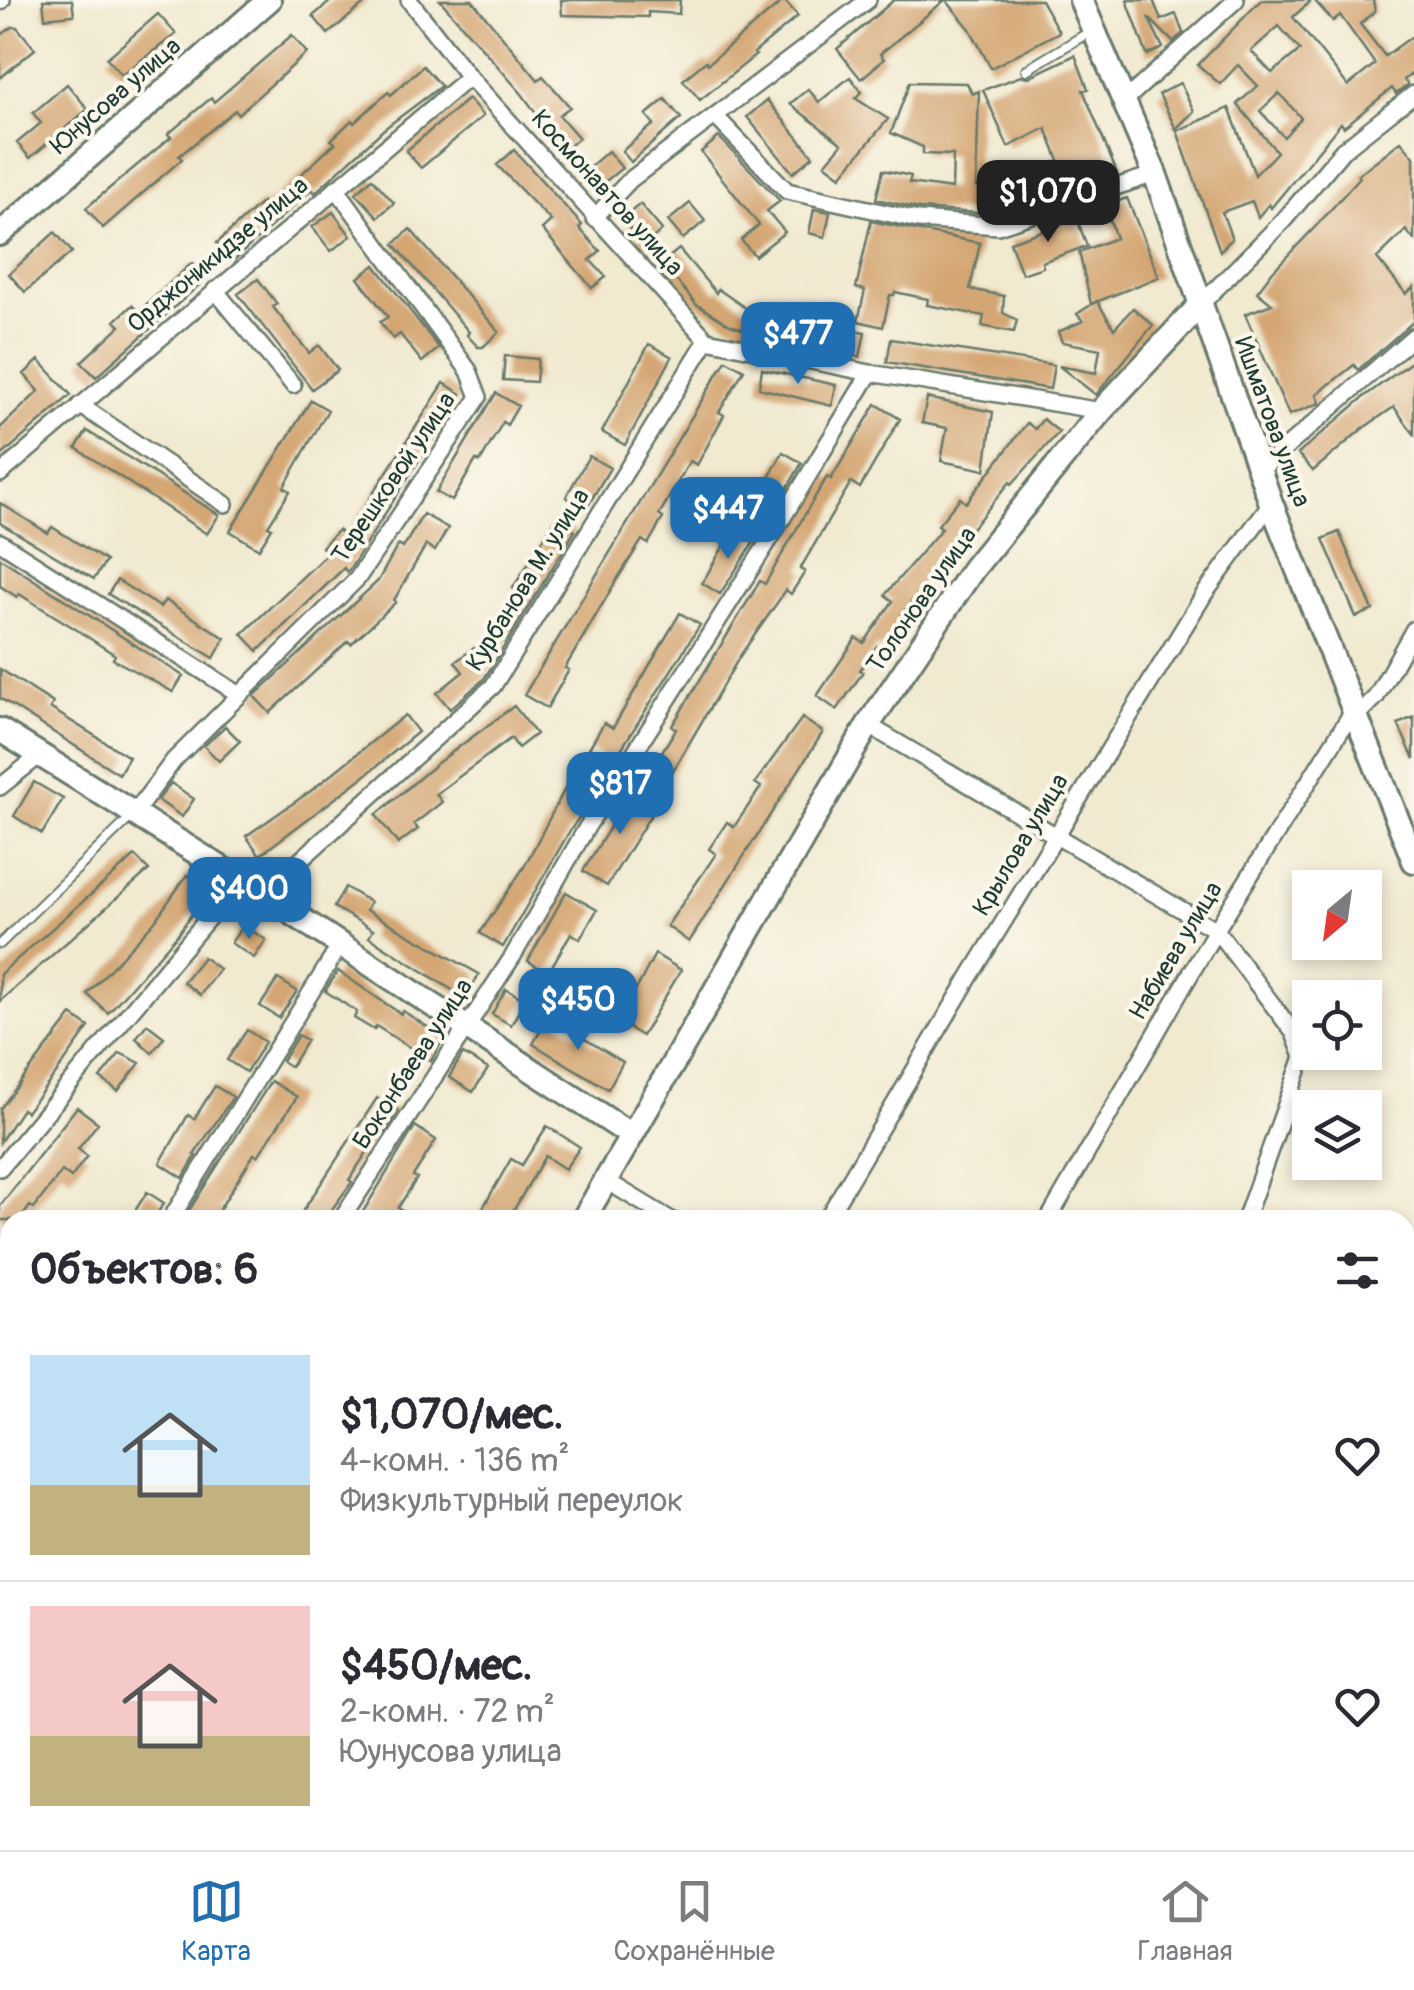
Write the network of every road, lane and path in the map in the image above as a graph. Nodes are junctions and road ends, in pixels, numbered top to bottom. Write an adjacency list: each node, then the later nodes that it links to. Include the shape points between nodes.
1 (269, 0): 15 (main road, Юнусова улица)
2 (409, 0): 8 (street, Космонавтов улица)
3 (868, 0): 11 (street)
4 (1081, 0): 6 (main road, Ишматова улица)
5 (1236, 0): 10 (street)
6 (1094, 30): 7 (lane); 10 (main road, Ишматова улица)
7 (1026, 70)
8 (470, 77): 13 (street, Орджоникидзе улица); 14 (street, Космонавтов улица)
9 (1414, 94): 17 (street, Толонова улица, via 1343,150)
10 (1124, 101): 12 (main road, Ишматова улица)
11 (716, 117): 12 (street, via 787,191 918,220 998,226); 14 (street, via 630,180)
12 (1154, 174): 17 (main road, Ишматова улица)
13 (336, 188): 16 (street, Орджоникидзе улица); 30 (street, Терешковой улица, via 469,371 479,397 356,579)
14 (594, 218): 19 (street, Космонавтов улица)
15 (0, 234)
16 (215, 290): 21 (street); 22 (street, Орджоникидзе улица)
17 (1200, 305): 23 (main road, Толонова улица); 24 (main road, Ишматова улица)
18 (1414, 336): 24 (street)
19 (706, 340): 20 (street); 40 (street, Курбанова М. улица, via 493,686)
20 (870, 373): 23 (street); 44 (street, Боконбаева улица)
21 (292, 386)
22 (80, 405): 25 (street, Орджоникидзе улица); 26 (street)
23 (1101, 411): 32 (main road, Толонова улица, via 974,569)
24 (1259, 470): 27 (main road, Ишматова улица)
25 (0, 474)
26 (225, 504)
27 (1272, 504): 31 (main road, Ишматова улица); 37 (street, Крылова улица, via 1205,593)
28 (0, 542): 30 (street)
29 (1414, 629): 31 (street, Набиева улица, via 1376,697)
30 (240, 695): 36 (street, Терешковой улица, via 174,760)
31 (1354, 714): 38 (main road, Ишматова улица); 41 (street, Набиева улица)
32 (868, 725): 37 (street); 45 (main road, Толонова улица)
33 (0, 730): 34 (main road)
34 (40, 756): 35 (street); 36 (main road)
35 (0, 786)
36 (133, 816): 39 (main road); 42 (lane)
37 (1056, 837): 41 (street); 52 (street, Крылова улица)
38 (1414, 861)
39 (240, 880): 40 (main road); 46 (street)
40 (262, 894): 43 (main road)
41 (1216, 930): 53 (street, Набиева улица); 54 (street, via 1294,1033 1303,1057)
42 (0, 944)
43 (339, 946): 44 (main road); 48 (street)
44 (465, 1028): 45 (main road); 49 (street, Боконбаева улица)
45 (630, 1136): 47 (main road, Толонова улица)
46 (0, 1168)
47 (606, 1180): 50 (main road, Толонова улица); 51 (street)
48 (176, 1210)
49 (347, 1210)
50 (589, 1210)
51 (655, 1210)
52 (832, 1210)
53 (1054, 1210)
54 (1249, 1210)

